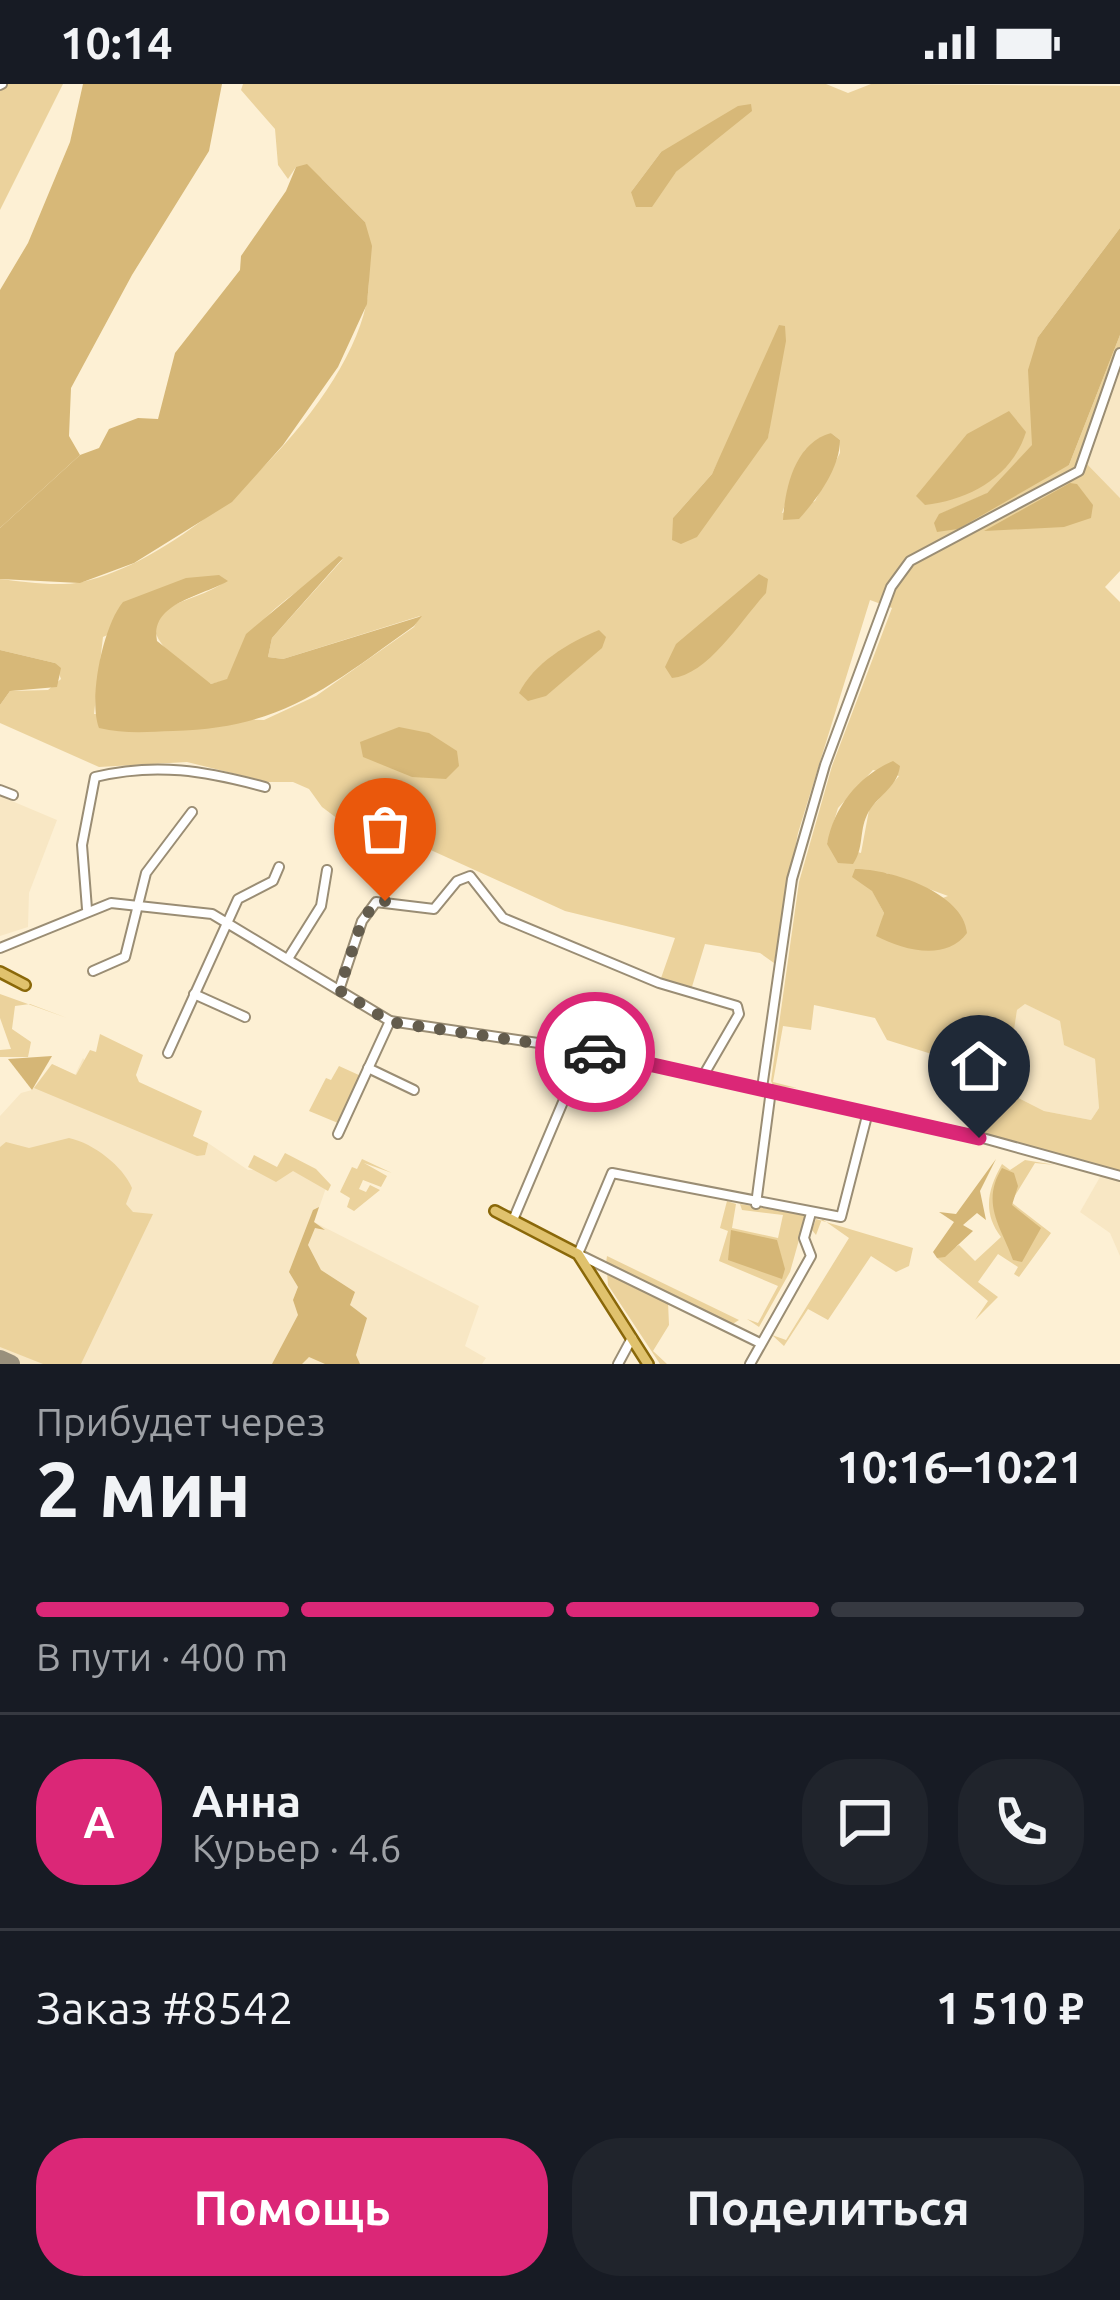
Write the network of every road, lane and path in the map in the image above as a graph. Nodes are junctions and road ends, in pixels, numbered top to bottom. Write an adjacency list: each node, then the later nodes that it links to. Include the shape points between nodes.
1 (1120, 353): 24 (street, via 1079,471 910,561 891,587 792,879)
2 (266, 788): 9 (street, via 184,768 95,777 82,845)
3 (0, 790): 4 (street)
4 (13, 795)
5 (192, 812): 8 (street, via 146,873)
6 (279, 867): 10 (street, via 273,880 243,894)
7 (327, 870): 12 (street, via 321,906)
8 (137, 905): 9 (street); 10 (street); 13 (street, via 125,957)
9 (87, 909): 11 (street)
10 (228, 918): 12 (street); 17 (street)
11 (0, 948)
12 (289, 957): 16 (street)
13 (93, 970)
14 (0, 972): 15 (main road)
15 (25, 986)
16 (339, 990): 19 (street); 23 (street, via 376,902 434,909 470,876 503,918 737,1006)
17 (194, 994): 18 (street); 21 (street)
18 (245, 1017)
19 (390, 1022): 20 (street); 22 (street)
20 (585, 1050): 23 (street); 32 (street)
21 (168, 1053)
22 (368, 1068): 25 (street); 27 (street)
23 (703, 1076): 24 (street)
24 (766, 1089): 26 (street); 29 (street)
25 (414, 1090)
26 (868, 1112): 28 (street); 31 (street, via 842,1217)
27 (338, 1134)
28 (1120, 1176)
29 (756, 1204): 31 (street); 33 (street, via 612,1173)
30 (495, 1211): 32 (main road)
31 (811, 1213): 35 (street, via 804,1238 812,1256)
32 (513, 1220): 33 (main road)
33 (578, 1254): 34 (main road); 35 (street)
34 (632, 1338): 36 (street); 37 (main road)
35 (760, 1343): 38 (street)
36 (618, 1364)
37 (648, 1364)
38 (750, 1364)

